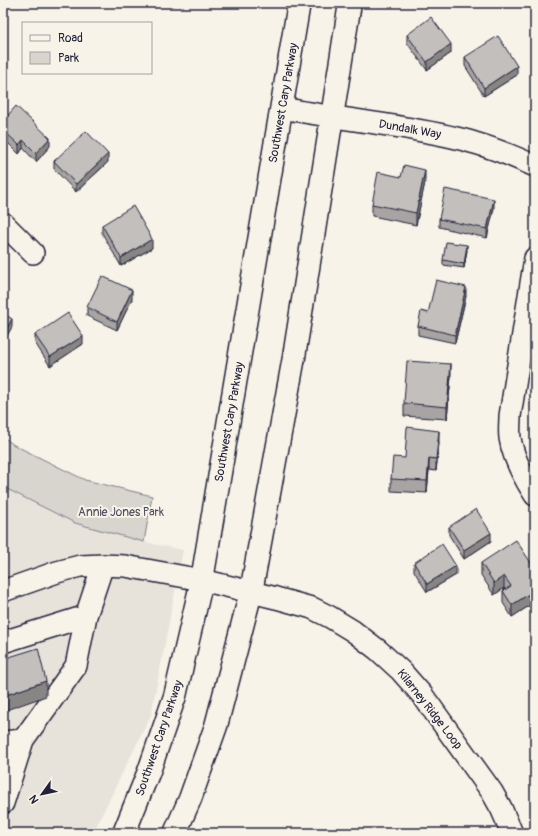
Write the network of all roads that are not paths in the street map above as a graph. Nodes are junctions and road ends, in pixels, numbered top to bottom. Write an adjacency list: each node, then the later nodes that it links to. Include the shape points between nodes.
1 (299, 3): 3 (main road, Southwest Cary Parkway)
2 (350, 3): 4 (main road)
3 (282, 108): 4 (street, Dundalk Way); 11 (main road, Southwest Cary Parkway)
4 (332, 118): 5 (street, Dundalk Way, via 443,134 475,142); 13 (main road, via 294,357)
5 (535, 166)
6 (3, 223): 7 (street)
7 (33, 253)
8 (535, 258): 9 (street, via 510,416 510,438 516,459)
9 (535, 495)
10 (103, 565): 11 (street, Kilarney Ridge Loop, via 125,566); 12 (street, Kilarney Ridge Loop, via 80,566); 14 (street)
11 (202, 580): 13 (street, Kilarney Ridge Loop); 18 (main road, Southwest Cary Parkway, via 176,696)
12 (3, 591)
13 (251, 592): 19 (main road, via 216,726); 20 (street, Kilarney Ridge Loop, via 312,608 330,617 378,650 401,671 423,696 469,760 498,803)
14 (86, 616): 15 (street); 16 (street, via 76,666)
15 (3, 642)
16 (13, 741): 17 (street)
17 (3, 803)
18 (124, 833)
19 (175, 833)
20 (512, 833)

